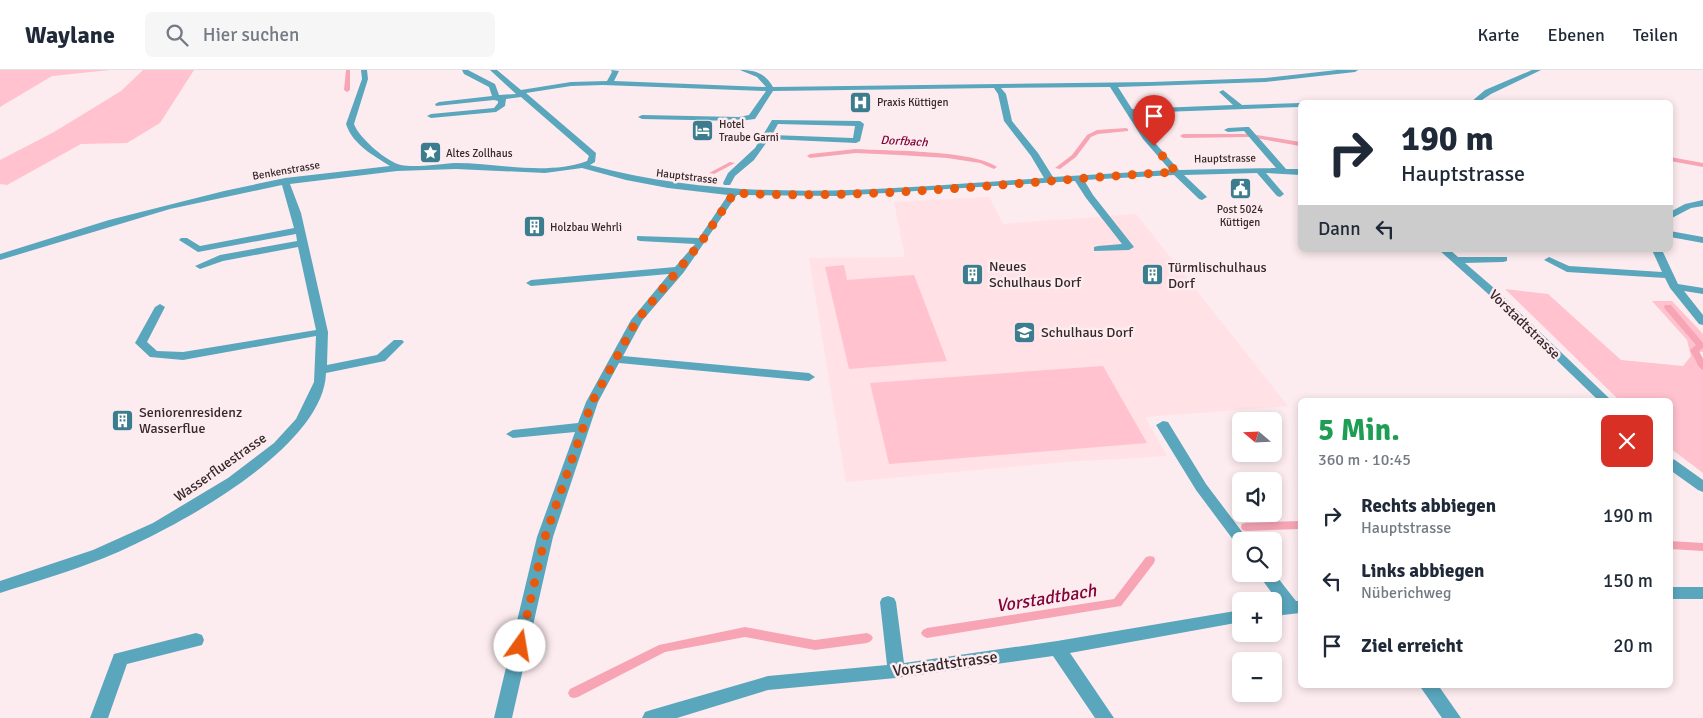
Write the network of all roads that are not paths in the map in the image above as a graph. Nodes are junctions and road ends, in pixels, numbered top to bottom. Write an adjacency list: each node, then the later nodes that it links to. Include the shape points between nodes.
1 (364, 70): 27 (street, via 365,79 350,124 352,131 367,147)
2 (465, 70): 16 (street, via 492,86)
3 (493, 70): 15 (street)
4 (614, 70): 10 (street)
5 (743, 70): 13 (street, via 768,81)
6 (1278, 70): 9 (street)
7 (1355, 70): 9 (street)
8 (1538, 70): 17 (street, via 1488,92)
9 (1291, 77): 11 (street)
10 (609, 83): 13 (street); 15 (street, via 571,84)
11 (1113, 85): 12 (street); 21 (street)
12 (998, 87): 13 (street); 33 (street, via 1008,122 1035,155)
13 (771, 89): 23 (street, via 748,118)
14 (1223, 92): 20 (street)
15 (522, 93): 16 (street); 26 (street, via 592,156 591,162)
16 (499, 99): 18 (street); 22 (street, via 502,104 496,110)
17 (1478, 100)
18 (439, 104)
19 (1298, 105): 20 (street)
20 (1240, 107): 21 (street)
21 (1130, 111): 30 (street, via 1146,137)
22 (431, 116)
23 (642, 117)
24 (1228, 130): 29 (street, via 1246,129)
25 (767, 137): 25 (street, via 856,140 860,124 774,122); 35 (street, via 735,178)
26 (584, 166): 27 (street, Benkenstrasse, via 560,170 467,166); 35 (street, Hauptstrasse, via 651,184)
27 (399, 168): 34 (street, Benkenstrasse)
28 (1259, 170): 29 (street, Hauptstrasse); 30 (street, Hauptstrasse); 37 (street)
29 (1284, 170): 31 (street, Hauptstrasse)
30 (1176, 172): 32 (street, Hauptstrasse); 38 (street)
31 (1298, 172)
32 (1078, 178): 33 (street, Hauptstrasse); 48 (street, via 1088,196 1129,247)
33 (1050, 180): 36 (street, Hauptstrasse, via 867,193)
34 (285, 181): 42 (street, Wasserfluestrasse); 51 (street, Benkenstrasse, via 130,216)
35 (718, 192): 36 (street, Hauptstrasse)
36 (734, 193): 46 (street)
37 (1280, 194)
38 (1202, 197)
39 (1703, 203): 40 (street)
40 (1673, 214)
41 (1673, 235): 45 (street)
42 (300, 237): 44 (street, via 198,249); 56 (street); 64 (street, Wasserfluestrasse)
43 (640, 238): 46 (street)
44 (184, 240)
45 (1703, 240)
46 (702, 241): 57 (street)
47 (0, 247): 51 (street)
48 (1098, 249)
49 (1446, 252): 54 (street, Vorstadtstrasse)
50 (1658, 252): 58 (street)
51 (11, 254): 52 (street, Benkenstrasse)
52 (0, 257)
53 (1503, 259): 54 (street)
54 (1455, 260): 69 (street, Vorstadtstrasse)
55 (1549, 260): 58 (street, via 1567,269)
56 (200, 266)
57 (680, 270): 59 (street); 66 (street, via 637,320)
58 (1668, 275): 60 (street)
59 (531, 283)
60 (1674, 286): 61 (street); 63 (street)
61 (1703, 291)
62 (160, 307): 64 (street, via 141,343 154,354 183,356)
63 (1703, 322)
64 (322, 332): 67 (street, Wasserfluestrasse)
65 (398, 342): 67 (street, via 381,358)
66 (616, 359): 68 (street); 71 (street, via 592,402)
67 (322, 370): 77 (street, Wasserfluestrasse, via 320,382 302,421 280,446 233,481 158,527 98,554)
68 (809, 378)
69 (1603, 398)
70 (1163, 425): 75 (street, via 1201,486)
71 (584, 427): 72 (street); 89 (street, via 545,537)
72 (513, 434)
73 (1673, 465): 74 (street)
74 (1703, 487)
75 (1235, 532)
76 (1273, 582): 81 (street)
77 (0, 587)
78 (1673, 593): 79 (street)
79 (1703, 593)
80 (888, 602): 86 (street)
81 (1296, 607): 82 (street)
82 (1282, 609)
83 (1232, 618): 85 (street, Vorstadtstrasse)
84 (196, 640): 88 (street, via 120,659)
85 (1057, 648): 86 (street, Vorstadtstrasse); 91 (street)
86 (896, 670): 90 (street, Vorstadtstrasse, via 768,683)
87 (1430, 688): 92 (street)
88 (99, 718)
89 (503, 718)
90 (651, 718)
91 (1105, 718)
92 (1452, 718)

